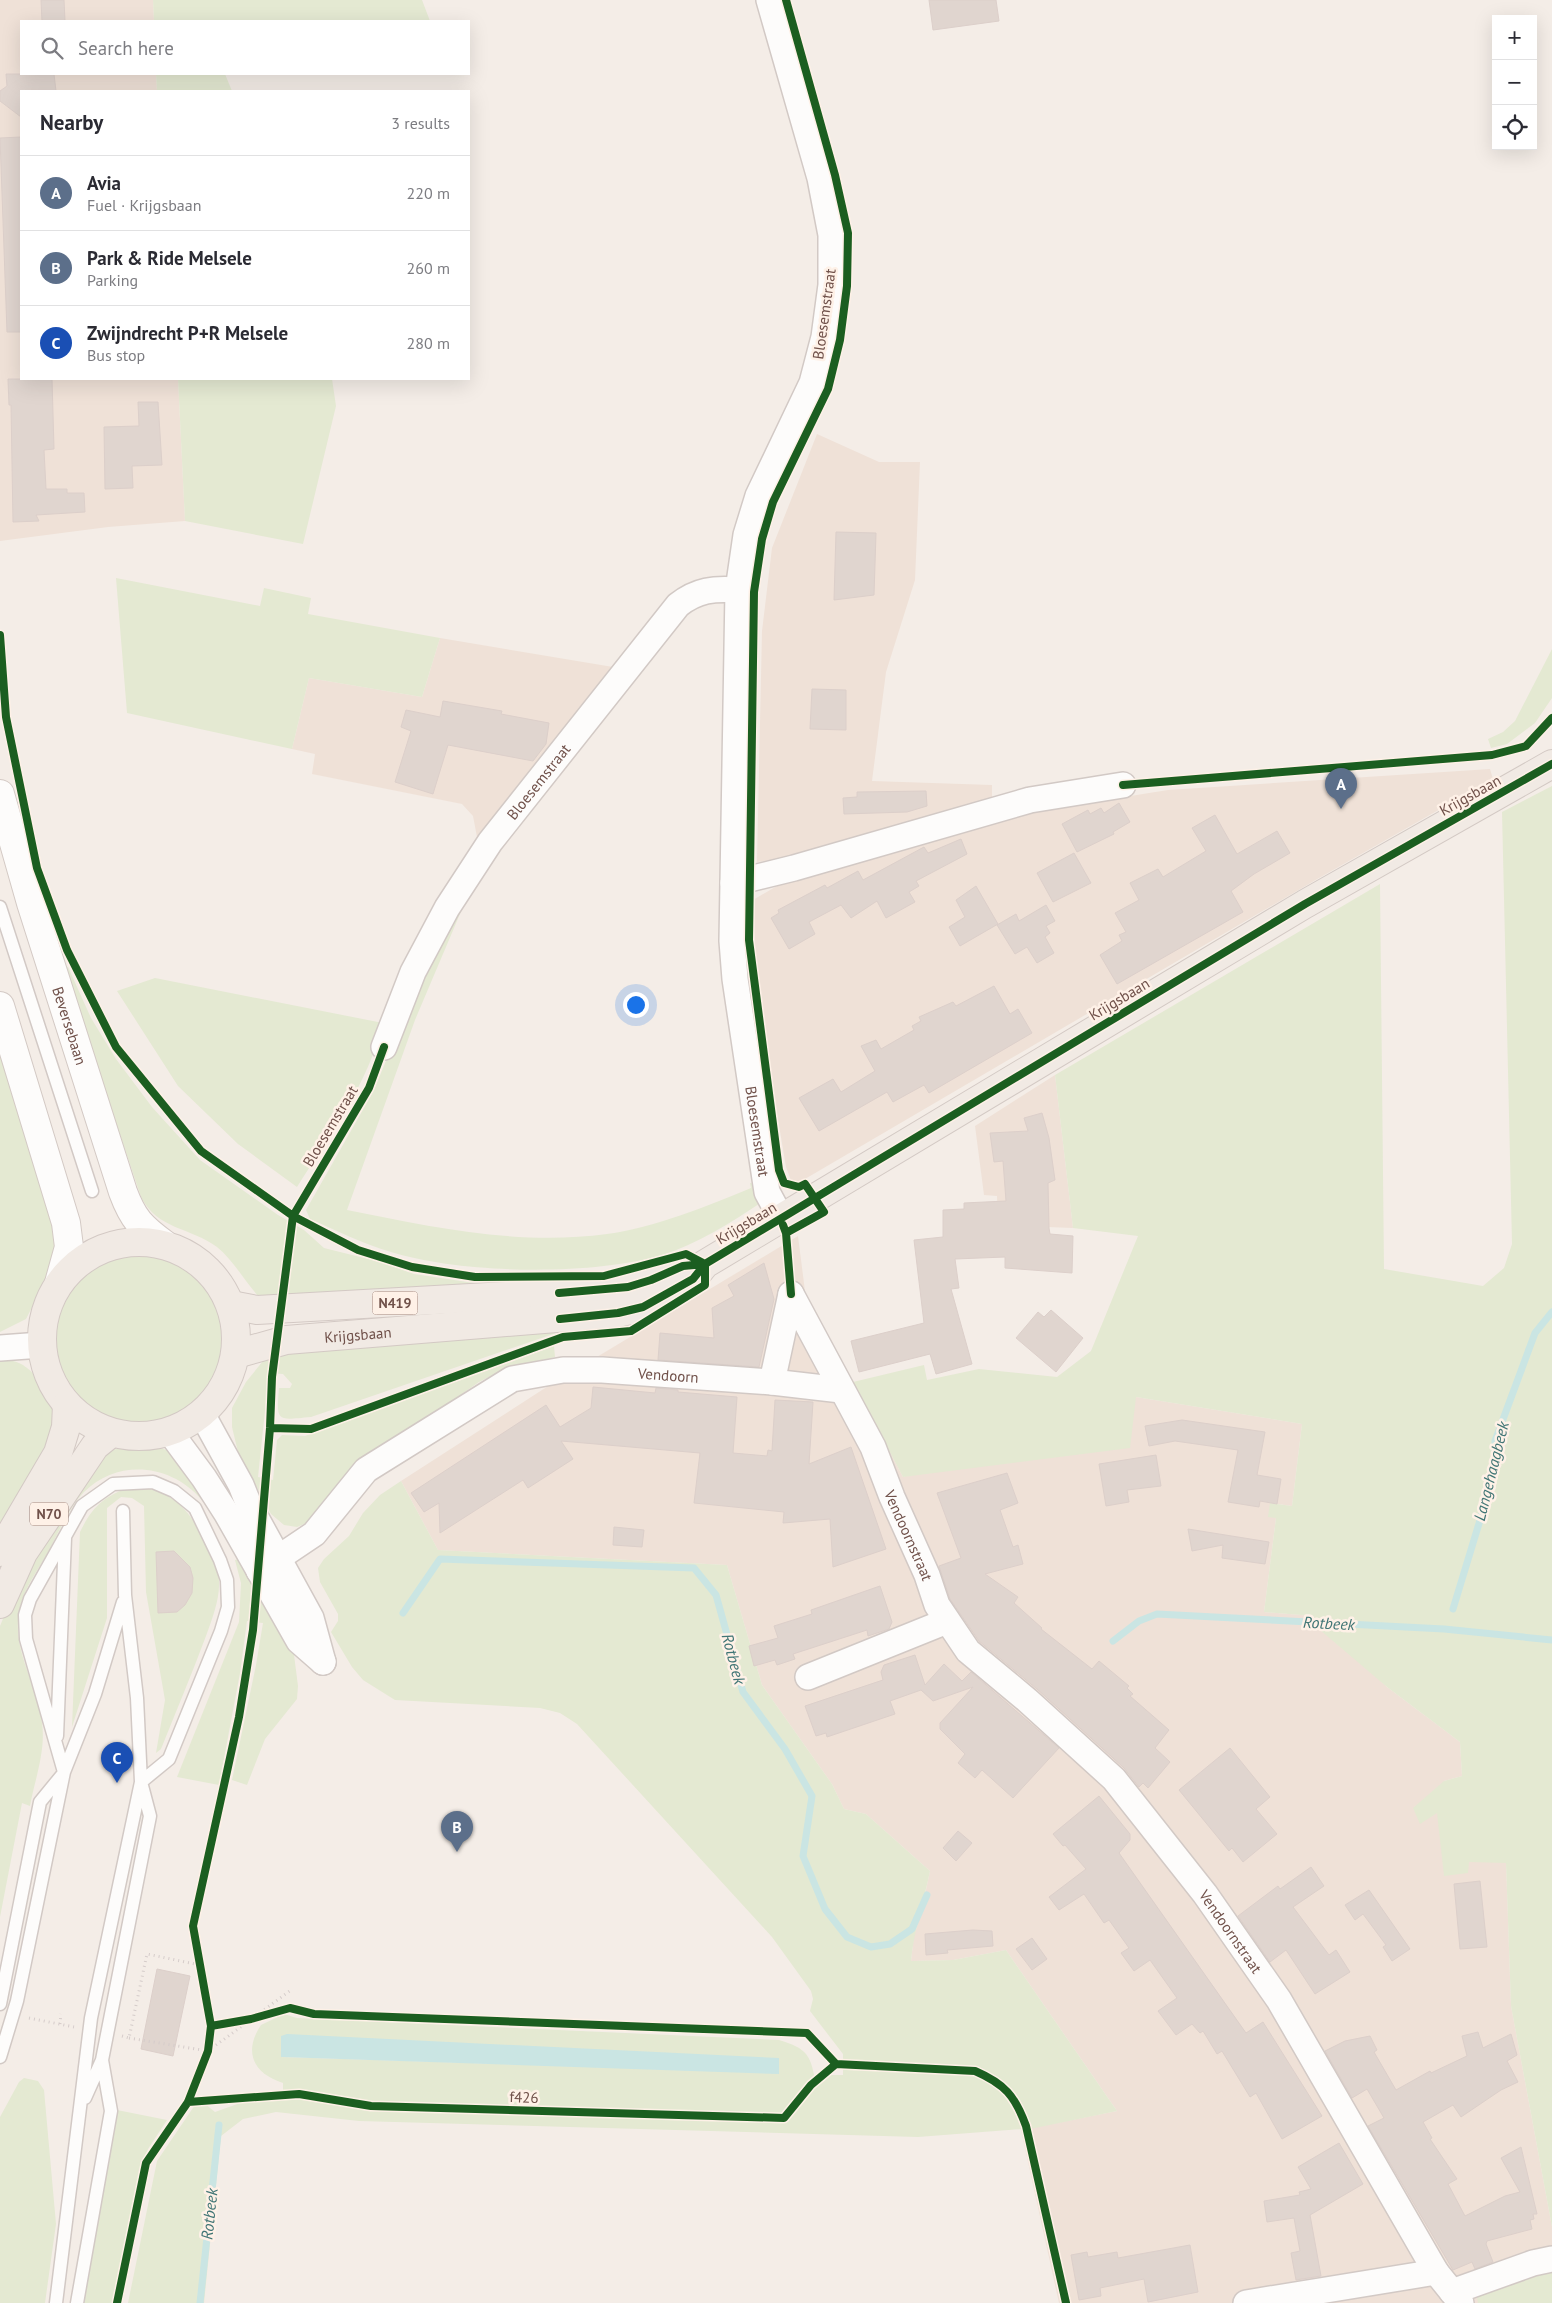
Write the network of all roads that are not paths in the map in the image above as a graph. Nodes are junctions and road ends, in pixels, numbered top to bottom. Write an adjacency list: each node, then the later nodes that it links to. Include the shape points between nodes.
1 (769, 0): 2 (street, Bloesemstraat, via 820,178 831,235 831,285 824,336 812,383 758,496 746,535)
2 (738, 590): 6 (street, Bloesemstraat); 9 (street, Bloesemstraat, via 717,588 692,594 678,604 490,842 447,908 413,972)
3 (1552, 764): 11 (main road, Krijgsbaan / N419, via 1305,904)
4 (1123, 785): 6 (street, via 1030,800)
5 (0, 794): 12 (main road, Beversebaan, via 31,903 123,1192 140,1226)
6 (733, 883): 11 (street, Bloesemstraat, via 735,979 767,1192)
7 (0, 907): 10 (lane)
8 (0, 1006): 14 (main road, via 66,1223 69,1247)
9 (384, 1048)
10 (92, 1191)
11 (781, 1218): 13 (main road, Krijgsbaan / N419)
12 (164, 1244): 14 (main road, via 134,1241 105,1247 79,1261); 15 (main road, via 192,1257 215,1278)
13 (705, 1264): 15 (main road, Krijgsbaan / N419, via 683,1266 628,1286 559,1293 257,1310); 18 (main road, Krijgsbaan / N419, via 693,1279 643,1307 618,1313 286,1340)
14 (59, 1283): 16 (main road, via 45,1312)
15 (231, 1305): 18 (main road, via 236,1329)
16 (41, 1345): 17 (street); 21 (main road, via 49,1377)
17 (0, 1348)
18 (236, 1354): 22 (main road, via 230,1376 218,1397)
19 (772, 1382): 20 (street, Vendoorn); 20 (street, via 791,1294); 28 (street, Vendoorn, via 602,1370 564,1370 512,1379 366,1470 314,1534)
20 (841, 1390): 31 (street, Vendoornstraat, via 873,1447 937,1605)
21 (67, 1405): 24 (main road, via 80,1417); 27 (main road, N70, via 66,1428 58,1453)
22 (202, 1414): 23 (main road); 28 (street)
23 (170, 1432): 24 (main road, via 140,1437); 28 (street)
24 (111, 1433): 30 (main road, N70, via 95,1446 23,1553)
25 (123, 1511): 29 (lane)
26 (65, 1534): 33 (lane); 33 (lane, via 30,1598 25,1627); 35 (lane, via 82,1506 113,1484 153,1482 174,1491 195,1508 227,1580 228,1607 221,1631 169,1759)
27 (0, 1552)
28 (269, 1565)
29 (125, 1595): 34 (lane, via 95,1694); 35 (lane, via 137,1698)
30 (0, 1604)
31 (947, 1621): 32 (street); 41 (street, Vendoornstraat, via 968,1651 1114,1779 1205,1894 1279,2000)
32 (808, 1677)
33 (56, 1746): 34 (lane)
34 (64, 1772): 36 (lane, via 40,1802); 37 (lane, via 17,2001)
35 (141, 1782): 38 (lane, via 150,1816); 39 (lane, via 91,2018)
36 (0, 2004)
37 (0, 2057)
38 (102, 2060): 39 (lane); 44 (lane, via 111,2111)
39 (80, 2108): 43 (lane)
40 (1552, 2259): 42 (street, Vendoornstraat, via 1533,2263)
41 (1436, 2272): 42 (street, Vendoornstraat); 45 (street)
42 (1456, 2298)
43 (56, 2303)
44 (77, 2303)
45 (1246, 2303)

